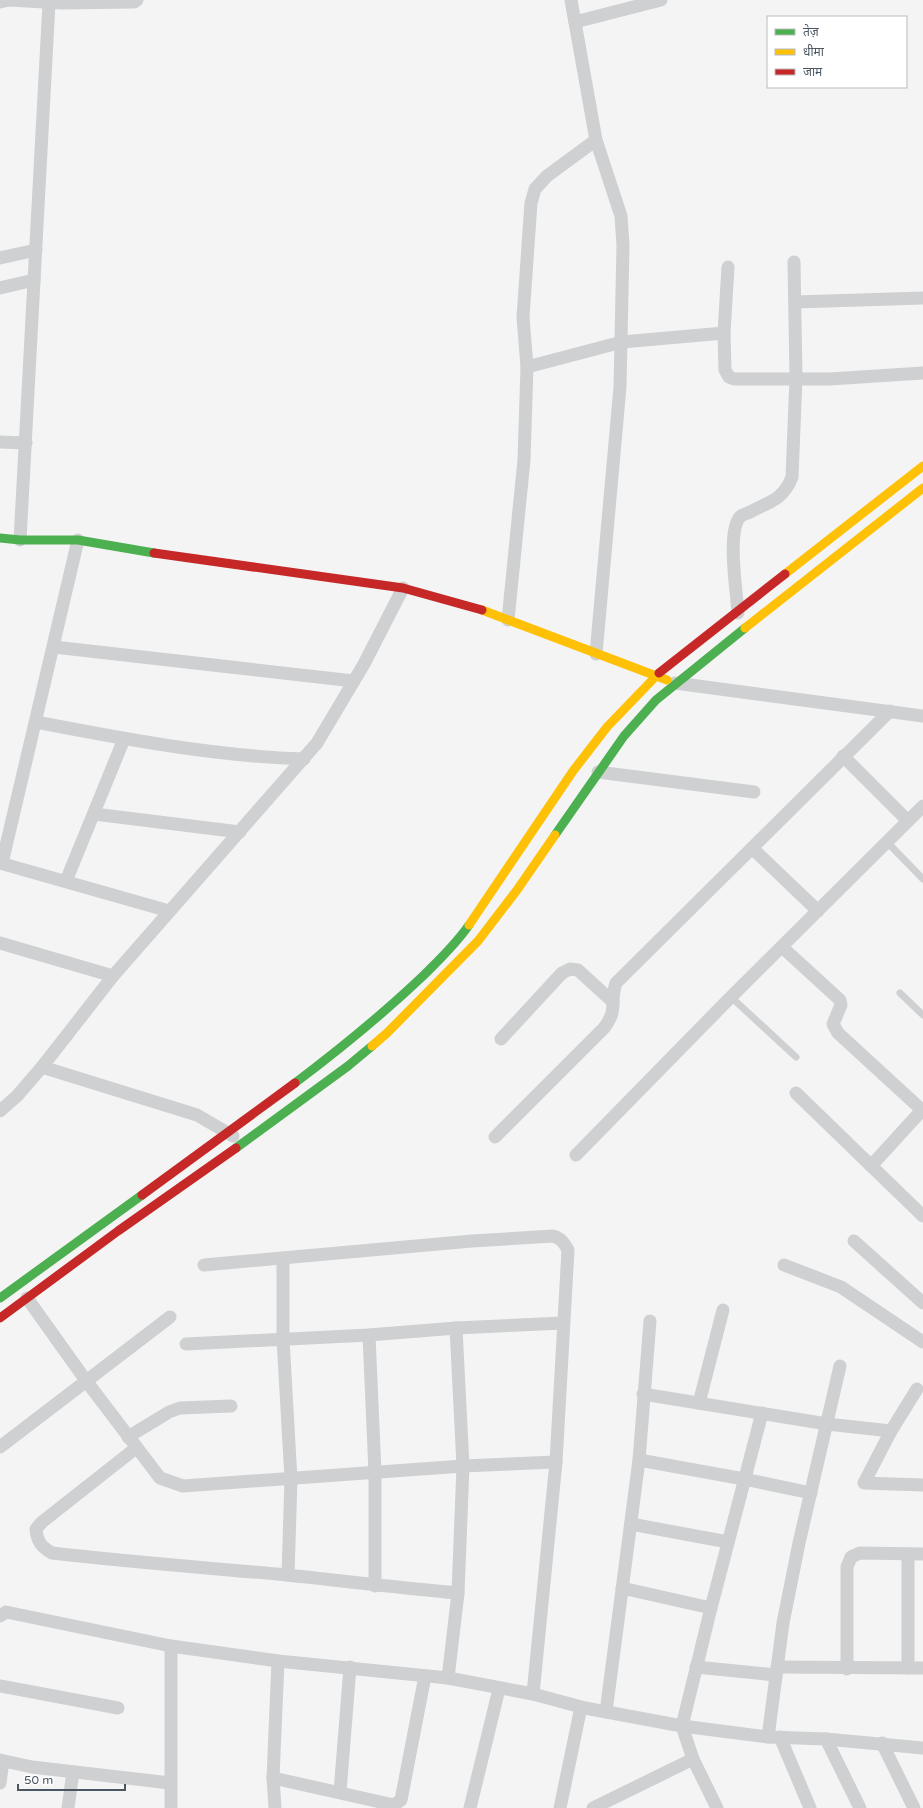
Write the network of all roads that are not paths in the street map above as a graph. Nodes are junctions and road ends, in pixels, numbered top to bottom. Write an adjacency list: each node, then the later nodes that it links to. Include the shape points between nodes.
1 (137, 0): 5 (street)
2 (571, 0): 6 (street)
3 (661, 0): 6 (street)
4 (0, 2): 5 (street)
5 (49, 2): 8 (street)
6 (575, 22): 7 (street)
7 (596, 140): 17 (street, via 621,216); 18 (street, via 547,176 535,189 531,203 523,317)
8 (36, 250): 9 (street); 12 (street)
9 (0, 258)
10 (794, 262): 15 (street)
11 (728, 267): 16 (street)
12 (34, 280): 13 (street); 22 (street)
13 (0, 288)
14 (923, 298): 15 (street)
15 (796, 302): 20 (street)
16 (724, 333): 17 (street); 20 (street, via 724,370 729,377)
17 (622, 342): 18 (street); 32 (street)
18 (527, 367): 30 (street, via 524,460)
19 (923, 373): 20 (street, via 830,379)
20 (796, 378): 29 (street, via 792,477 788,488 781,497 740,517 735,527 733,539)
21 (0, 442): 22 (street)
22 (26, 443): 26 (street)
23 (923, 466): 29 (main road)
24 (923, 488): 35 (main road)
25 (0, 538): 26 (main road)
26 (20, 540): 27 (main road)
27 (78, 540): 28 (main road, via 178,557); 31 (street)
28 (403, 588): 30 (main road, via 483,610); 34 (street)
29 (738, 612): 33 (main road)
30 (508, 620): 32 (main road)
31 (54, 647): 34 (street); 38 (street)
32 (596, 654): 33 (main road)
33 (656, 676): 35 (main road); 68 (main road, via 607,727 573,771 458,941 395,1003 343,1047)
34 (354, 681): 41 (street, via 329,726)
35 (675, 683): 36 (street); 42 (main road, via 624,736)
36 (890, 711): 37 (street); 40 (street)
37 (923, 716)
38 (36, 722): 39 (street); 50 (street)
39 (124, 739): 41 (street, via 271,758); 45 (street)
40 (843, 756): 46 (street); 49 (street)
41 (304, 759): 47 (street)
42 (598, 772): 43 (street); 70 (main road, via 517,890 478,941 451,970 387,1033 348,1066)
43 (754, 792)
44 (923, 806): 46 (street)
45 (94, 814): 47 (street); 52 (street)
46 (908, 820): 48 (street)
47 (240, 832): 53 (street)
48 (886, 842): 51 (lane); 54 (street)
49 (752, 848): 54 (street); 60 (street, via 616,983)
50 (1, 863): 52 (street)
51 (923, 879)
52 (66, 881): 53 (street)
53 (169, 911): 57 (street)
54 (818, 911): 56 (street)
55 (0, 943): 57 (street)
56 (782, 947): 59 (street); 66 (street, via 840,1000 841,1005 833,1020 838,1033)
57 (113, 976): 64 (street)
58 (900, 993): 61 (lane)
59 (731, 997): 63 (lane); 71 (street)
60 (614, 1002): 62 (street, via 578,970 570,969 562,973); 69 (street, via 612,1017 604,1028)
61 (923, 1015)
62 (501, 1039)
63 (796, 1057)
64 (42, 1067): 67 (street); 68 (street, via 197,1115)
65 (796, 1093): 72 (street)
66 (923, 1110): 72 (street)
67 (0, 1112)
68 (228, 1132): 70 (street); 78 (main road)
69 (495, 1136)
70 (242, 1144): 79 (main road)
71 (576, 1155)
72 (871, 1166): 73 (street)
73 (923, 1216)
74 (854, 1241): 80 (street)
75 (283, 1258): 77 (street); 85 (street, via 472,1241 558,1237 568,1250); 89 (street)
76 (784, 1265): 87 (street, via 841,1287)
77 (204, 1266)
78 (0, 1298)
79 (27, 1298): 83 (main road); 92 (street)
80 (923, 1303)
81 (723, 1310): 95 (street)
82 (170, 1317): 92 (street)
83 (0, 1318)
84 (650, 1321): 94 (street)
85 (563, 1323): 86 (street); 104 (street)
86 (456, 1328): 88 (street); 105 (street)
87 (920, 1334)
88 (369, 1335): 89 (street); 106 (street)
89 (283, 1339): 90 (street); 107 (street)
90 (186, 1344)
91 (840, 1366): 98 (street)
92 (87, 1382): 100 (street); 101 (street)
93 (917, 1389): 99 (street)
94 (643, 1394): 95 (street); 103 (street)
95 (699, 1403): 97 (street)
96 (231, 1406): 100 (street, via 180,1408)
97 (762, 1413): 98 (street); 108 (street)
98 (827, 1424): 99 (street); 110 (street)
99 (891, 1431): 109 (street, via 864,1483)
100 (128, 1437): 102 (street)
101 (0, 1447)
102 (136, 1448): 107 (street, via 160,1478 182,1486); 115 (street, via 42,1522 36,1529 37,1538 43,1548 52,1553 135,1563)
103 (639, 1460): 108 (street); 111 (street)
104 (556, 1462): 105 (street); 133 (street)
105 (463, 1466): 106 (street); 118 (street)
106 (375, 1473): 107 (street); 116 (street)
107 (291, 1479): 115 (street)
108 (744, 1479): 110 (street); 112 (street)
109 (923, 1486)
110 (811, 1493): 128 (street)
111 (631, 1524): 112 (street); 117 (street)
112 (728, 1542): 119 (street)
113 (908, 1554): 114 (street); 125 (street, via 860,1553 851,1557 847,1567); 126 (street)
114 (923, 1554)
115 (288, 1575): 116 (street)
116 (375, 1586): 118 (street)
117 (622, 1588): 119 (street); 136 (street)
118 (458, 1592): 130 (street)
119 (711, 1608): 124 (street)
120 (0, 1616): 121 (street, via 6,1612)
121 (172, 1646): 122 (street); 147 (street)
122 (278, 1661): 123 (street); 145 (street)
123 (350, 1667): 129 (street); 148 (street)
124 (696, 1667): 128 (street); 137 (street)
125 (847, 1668): 126 (street); 128 (street)
126 (908, 1668): 127 (street)
127 (923, 1668)
128 (776, 1671): 138 (street)
129 (425, 1676): 130 (street); 148 (street, via 401,1800 394,1805)
130 (448, 1678): 132 (street)
131 (0, 1686): 135 (street)
132 (498, 1689): 133 (street); 152 (street)
133 (533, 1694): 134 (street)
134 (581, 1707): 136 (street); 153 (street)
135 (118, 1708)
136 (606, 1712): 137 (street)
137 (682, 1726): 138 (street); 142 (street)
138 (774, 1737): 139 (street); 156 (street)
139 (826, 1739): 140 (street); 157 (street)
140 (882, 1743): 141 (street); 158 (street)
141 (923, 1748)
142 (693, 1759): 154 (street); 155 (street)
143 (2, 1761): 144 (street); 146 (street)
144 (73, 1772): 147 (street); 149 (street)
145 (273, 1778): 148 (street); 151 (street)
146 (0, 1783)
147 (170, 1783): 150 (street)
148 (340, 1792)
149 (68, 1808)
150 (171, 1808)
151 (275, 1808)
152 (470, 1808)
153 (560, 1808)
154 (593, 1808)
155 (717, 1808)
156 (810, 1808)
157 (860, 1808)
158 (914, 1808)

